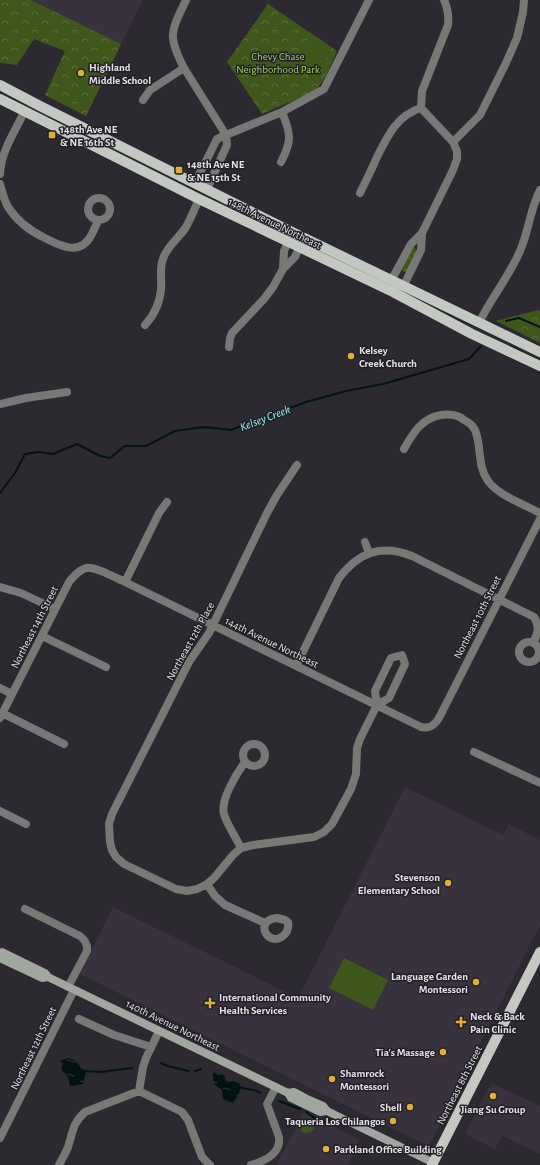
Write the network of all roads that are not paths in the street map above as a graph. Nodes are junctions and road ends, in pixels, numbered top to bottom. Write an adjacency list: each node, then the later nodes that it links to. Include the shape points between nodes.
1 (186, 0): 5 (street, via 172,34 175,50)
2 (369, 0): 13 (street, via 324,90)
3 (524, 0): 15 (street, via 517,38 480,115)
4 (444, 1): 11 (street, via 449,16 448,25 422,91)
5 (184, 68): 8 (street, via 150,90); 14 (street)
6 (0, 85): 10 (main road, 148th Avenue Northeast)
7 (0, 99): 9 (main road, 148th Avenue Northeast)
8 (143, 100)
9 (13, 106): 10 (main road, via 19,99); 12 (main road, 148th Avenue Northeast)
10 (40, 106): 19 (main road, 148th Avenue Northeast)
11 (421, 108): 15 (street); 22 (street, via 403,117 394,126)
12 (24, 112): 17 (street, via 4,152); 23 (main road, 148th Avenue Northeast)
13 (282, 112): 14 (street); 16 (street, via 290,136)
14 (226, 135): 19 (street, via 217,140); 20 (street, via 228,145)
15 (452, 142): 27 (street, via 457,151 457,159)
16 (281, 162)
17 (0, 174)
18 (0, 184): 24 (street, via 7,206 16,217 27,227 61,246 72,248 84,244 90,238)
19 (195, 184): 20 (main road, 148th Avenue Northeast)
20 (207, 189): 26 (main road, 148th Avenue Northeast)
21 (540, 190): 35 (street, via 534,202 521,250)
22 (360, 193)
23 (199, 199): 25 (main road, 148th Avenue Northeast); 36 (street, via 186,227 168,247 162,259 159,298 152,316)
24 (98, 220)
25 (262, 230): 26 (main road, via 262,224 266,223); 28 (main road, 148th Avenue Northeast)
26 (294, 232): 31 (main road, 148th Avenue Northeast)
27 (422, 233): 31 (street, via 410,244); 32 (street, via 421,250)
28 (288, 242): 29 (main road, 148th Avenue Northeast); 30 (street, via 284,251)
29 (300, 248): 30 (street); 34 (main road, 148th Avenue Northeast)
30 (283, 269): 37 (street, via 264,300 232,333)
31 (392, 279): 32 (main road, 148th Avenue Northeast)
32 (404, 285): 33 (main road, 148th Avenue Northeast)
33 (413, 290): 34 (main road, via 416,295 412,298); 35 (main road, 148th Avenue Northeast)
34 (393, 292): 39 (main road, 148th Avenue Northeast, via 467,332)
35 (479, 323): 38 (main road, 148th Avenue Northeast)
36 (145, 325)
37 (229, 347)
38 (540, 352)
39 (540, 366)
40 (67, 392): 41 (street)
41 (0, 404)
42 (404, 449): 45 (street, via 411,436 433,416 452,414 461,417 474,429 480,463 488,480 500,493)
43 (298, 465): 54 (street, Northeast 12th Place, via 267,513)
44 (167, 502): 50 (street)
45 (540, 513)
46 (539, 522): 52 (street, Northeast 10th Street)
47 (365, 542): 48 (street)
48 (369, 554): 52 (street, via 389,550 401,552); 57 (street, via 347,569 339,578)
49 (79, 571): 50 (street, 144th Avenue Northeast, via 89,567); 53 (street, Northeast 14th Street, via 69,582)
50 (124, 582): 54 (street, 144th Avenue Northeast)
51 (0, 587): 53 (street, via 21,593)
52 (498, 599): 56 (street, via 538,620 539,632); 63 (street, Northeast 10th Street, via 444,709)
53 (55, 609): 55 (street, Northeast 14th Street)
54 (213, 625): 57 (street, 144th Avenue Northeast); 71 (street, Northeast 12th Place, via 189,662 112,814 108,832 112,850 124,864 176,890 188,891)
55 (42, 636): 58 (street); 60 (street, Northeast 14th Street)
56 (533, 643)
57 (296, 666): 61 (street, 144th Avenue Northeast)
58 (106, 667)
59 (0, 688): 60 (street)
60 (12, 694): 62 (street, Northeast 14th Street)
61 (377, 705): 61 (street, via 389,698 405,664 402,655 391,658 375,691); 63 (street, 144th Avenue Northeast, via 421,727); 70 (street, via 357,748 356,774 351,789 332,824 314,837)
62 (1, 716): 64 (street)
63 (433, 725)
64 (64, 744)
65 (474, 752): 67 (street)
66 (245, 762): 70 (street, via 224,800 223,808)
67 (540, 782)
68 (0, 811): 69 (street)
69 (26, 824)
70 (241, 848): 71 (street)
71 (207, 884): 73 (street, via 225,905)
72 (24, 909): 78 (street, Northeast 12th Street, via 84,939 87,951)
73 (265, 923)
74 (540, 952): 85 (main road, Northeast 8th Street)
75 (0, 953): 77 (main road, 140th Avenue Northeast, via 45,973)
76 (0, 958): 77 (main road, 140th Avenue Northeast, via 42,978)
77 (48, 977): 78 (main road, 140th Avenue Northeast)
78 (71, 988): 80 (main road, 140th Avenue Northeast); 84 (street, Northeast 12th Street, via 43,1053)
79 (79, 1019): 81 (street, via 114,1035)
80 (159, 1031): 81 (street); 82 (main road, 140th Avenue Northeast)
81 (151, 1047): 83 (street, via 143,1067)
82 (276, 1087): 85 (main road, 140th Avenue Northeast, via 288,1093 294,1092 323,1106 327,1112); 88 (street, via 267,1104 279,1137 279,1147 262,1162)
83 (139, 1091): 86 (street, via 85,1112 79,1117); 87 (street, via 182,1112 188,1120 202,1157)
84 (0, 1138)
85 (433, 1164)
86 (59, 1165)
87 (210, 1165)
88 (251, 1165)

